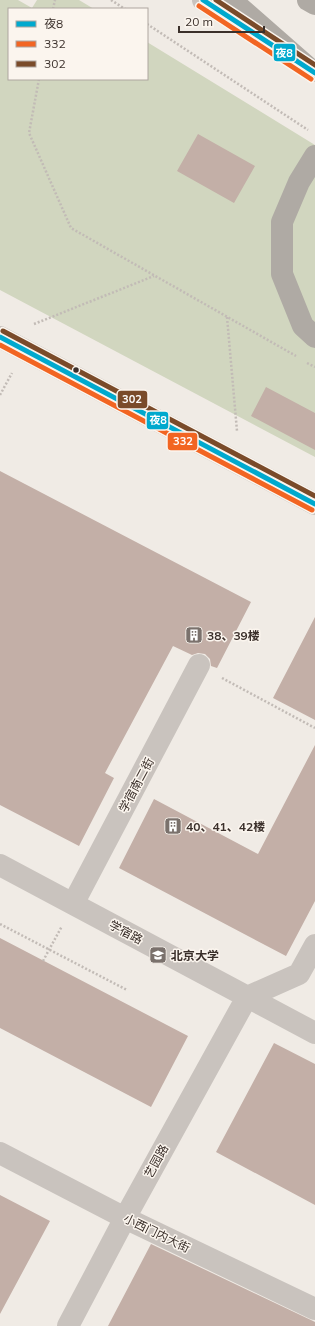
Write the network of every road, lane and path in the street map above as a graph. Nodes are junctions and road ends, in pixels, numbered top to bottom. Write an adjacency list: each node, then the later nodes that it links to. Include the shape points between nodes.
1 (51, 0): 6 (path)
2 (111, 0): 8 (path)
3 (203, 0): 10 (street)
4 (231, 0): 10 (highway)
5 (308, 0): 7 (highway)
6 (54, 1)
7 (315, 4)
8 (123, 8)
9 (148, 25): 12 (path)
10 (313, 72)
11 (39, 80): 14 (path, via 29,133 71,228)
12 (309, 130)
13 (315, 156): 18 (highway, via 299,182 282,222 282,274 303,326)
14 (155, 276): 15 (path); 16 (path)
15 (226, 316): 19 (path); 20 (path)
16 (34, 324)
17 (0, 337): 21 (street)
18 (315, 337)
19 (315, 367)
20 (236, 431)
21 (315, 504)
22 (199, 665): 23 (path); 25 (street, 学宿南二街)
23 (315, 728)
24 (0, 865): 25 (street, 学宿路)
25 (73, 904): 32 (street, 学宿路)
26 (0, 924): 29 (path)
27 (54, 941): 29 (path)
28 (315, 946): 32 (street, via 299,974)
29 (50, 949): 30 (path); 31 (path)
30 (43, 961)
31 (127, 990)
32 (247, 997): 33 (street, 学宿路); 35 (street, 艺园路)
33 (315, 1033)
34 (0, 1153): 35 (street, 小西门内大街)
35 (125, 1218): 36 (street, 小西门内大街); 37 (street, 艺园路)
36 (315, 1309)
37 (68, 1326)

